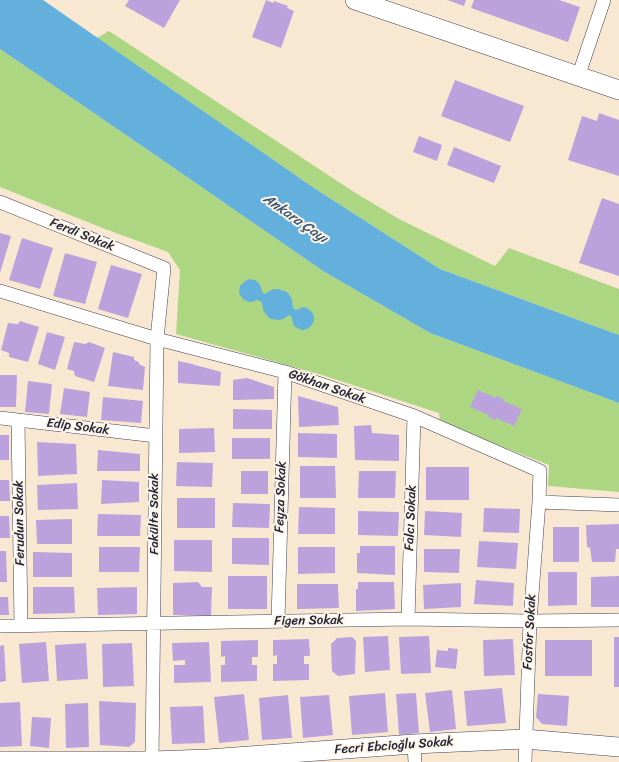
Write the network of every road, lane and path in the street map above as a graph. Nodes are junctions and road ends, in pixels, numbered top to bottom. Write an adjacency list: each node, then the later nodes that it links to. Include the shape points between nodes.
1 (356, 0): 3 (street)
2 (604, 0): 3 (street)
3 (578, 77): 4 (street)
4 (619, 90)
5 (0, 202): 6 (street, Ferdi Sokak)
6 (164, 268): 8 (street, Fakülte Sokak)
7 (0, 291): 8 (street, Gökhan Sokak)
8 (157, 339): 9 (street, Gökhan Sokak); 13 (street, Fakülte Sokak)
9 (285, 372): 10 (street, Gökhan Sokak); 19 (street, Feyza Sokak)
10 (414, 416): 14 (street, Gökhan Sokak, via 540,471); 16 (street, Falcı Sokak)
11 (0, 418): 12 (street, Edip Sokak)
12 (18, 420): 13 (street, Edip Sokak); 22 (street, Ferudun Sokak)
13 (156, 436): 20 (street, Fakülte Sokak)
14 (539, 502): 15 (street); 18 (street, Fosfor Sokak)
15 (619, 505)
16 (408, 619): 18 (street, Figen Sokak); 19 (street, Figen Sokak)
17 (619, 620): 18 (street, Figen Sokak)
18 (530, 621): 23 (street, Fosfor Sokak)
19 (278, 622): 20 (street, Figen Sokak)
20 (154, 624): 22 (street, Figen Sokak); 28 (street, Fakülte Sokak)
21 (0, 626): 22 (street, Figen Sokak)
22 (21, 626)
23 (525, 739): 24 (street, Fecri Ebcioğlu Sokak); 25 (street, Fecri Ebcioğlu Sokak); 30 (street, Fosfor Sokak)
24 (619, 747)
25 (415, 753): 29 (street, Fecri Ebcioğlu Sokak)
26 (0, 761): 27 (street, Fecri Ebcioğlu Sokak)
27 (133, 761): 28 (street, Fecri Ebcioğlu Sokak)
28 (152, 761): 29 (street, Fecri Ebcioğlu Sokak)
29 (209, 761)
30 (525, 762)

